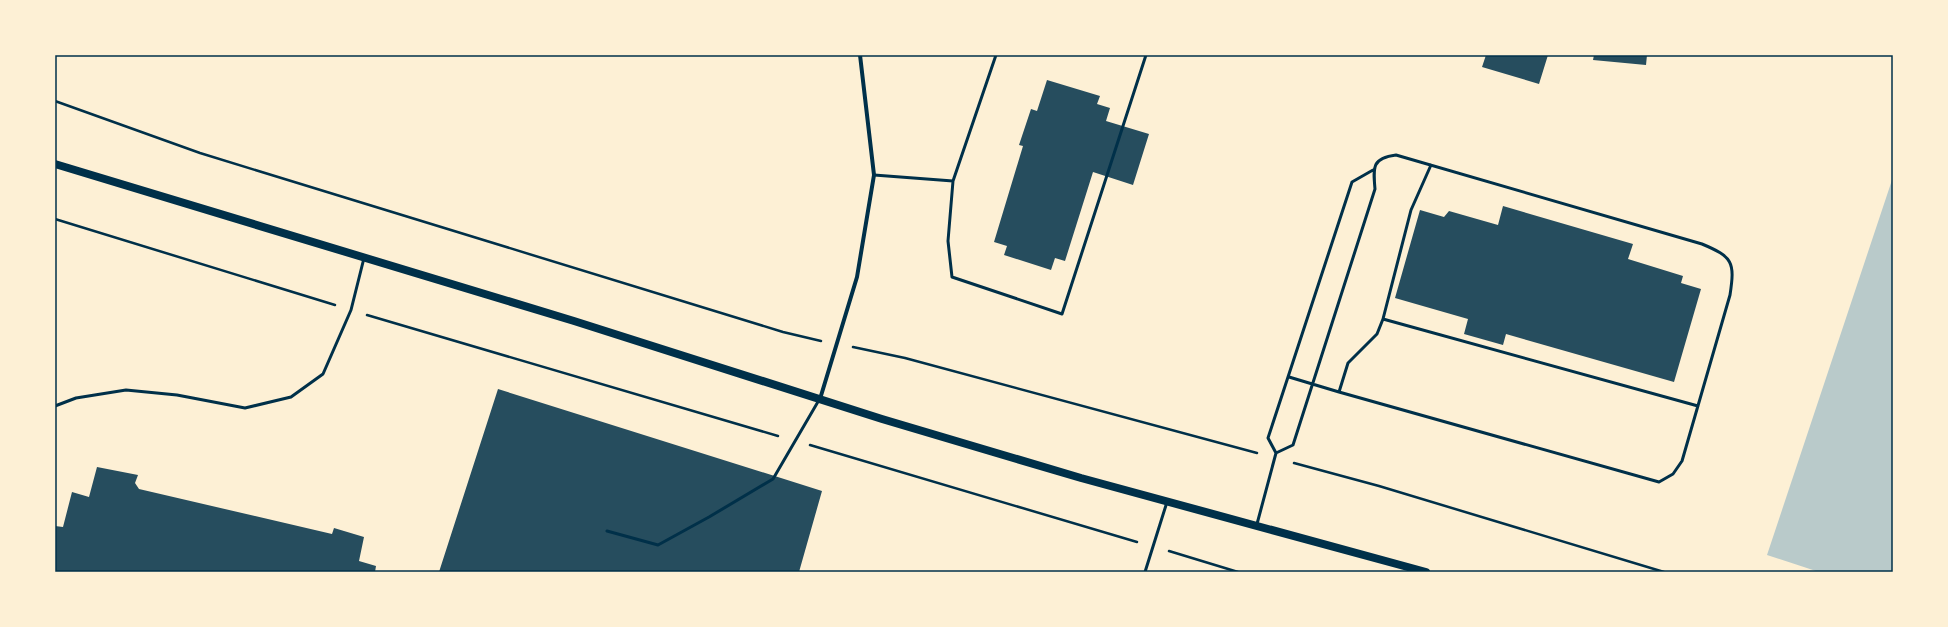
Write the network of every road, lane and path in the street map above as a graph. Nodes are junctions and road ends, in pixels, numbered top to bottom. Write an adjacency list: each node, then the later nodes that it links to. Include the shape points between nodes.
1 (860, 55): 8 (street)
2 (996, 55): 9 (lane)
3 (1146, 55): 9 (lane, via 1062,314 952,277 948,241)
4 (55, 100): 14 (path, via 207,156 783,332)
5 (55, 164): 11 (main road)
6 (1431, 165): 7 (lane, via 1396,155 1377,161); 13 (lane, via 1411,210); 20 (lane, via 1702,244 1719,251 1730,260 1733,273 1730,295)
7 (1373, 170): 15 (lane, via 1352,182); 16 (lane, via 1375,189)
8 (874, 175): 9 (lane); 14 (street, via 857,277)
9 (953, 181)
10 (55, 219): 12 (path)
11 (364, 258): 12 (lane); 18 (main road)
12 (351, 310): 19 (lane, via 323,374 291,397 245,408 177,395 126,390 76,398); 21 (path)
13 (1382, 319): 17 (lane, via 1378,334 1348,363); 20 (lane)
14 (836, 344): 18 (street); 23 (path, via 905,358)
15 (1289, 377): 16 (lane); 22 (lane, via 1268,438)
16 (1312, 384): 17 (lane); 22 (lane, via 1293,445)
17 (1339, 392): 20 (lane, via 1659,482 1673,474 1682,461)
18 (820, 399): 21 (lane); 24 (main road)
19 (55, 406)
20 (1698, 406)
21 (795, 441): 26 (lane, via 773,479 658,545); 27 (path)
22 (1276, 453): 23 (lane)
23 (1275, 458): 25 (lane); 31 (path, via 1379,486)
24 (1167, 502): 25 (main road); 27 (lane)
25 (1256, 526): 30 (main road)
26 (607, 531)
27 (1153, 547): 28 (lane); 29 (path)
28 (1145, 572)
29 (1238, 572)
30 (1425, 572)
31 (1664, 572)

